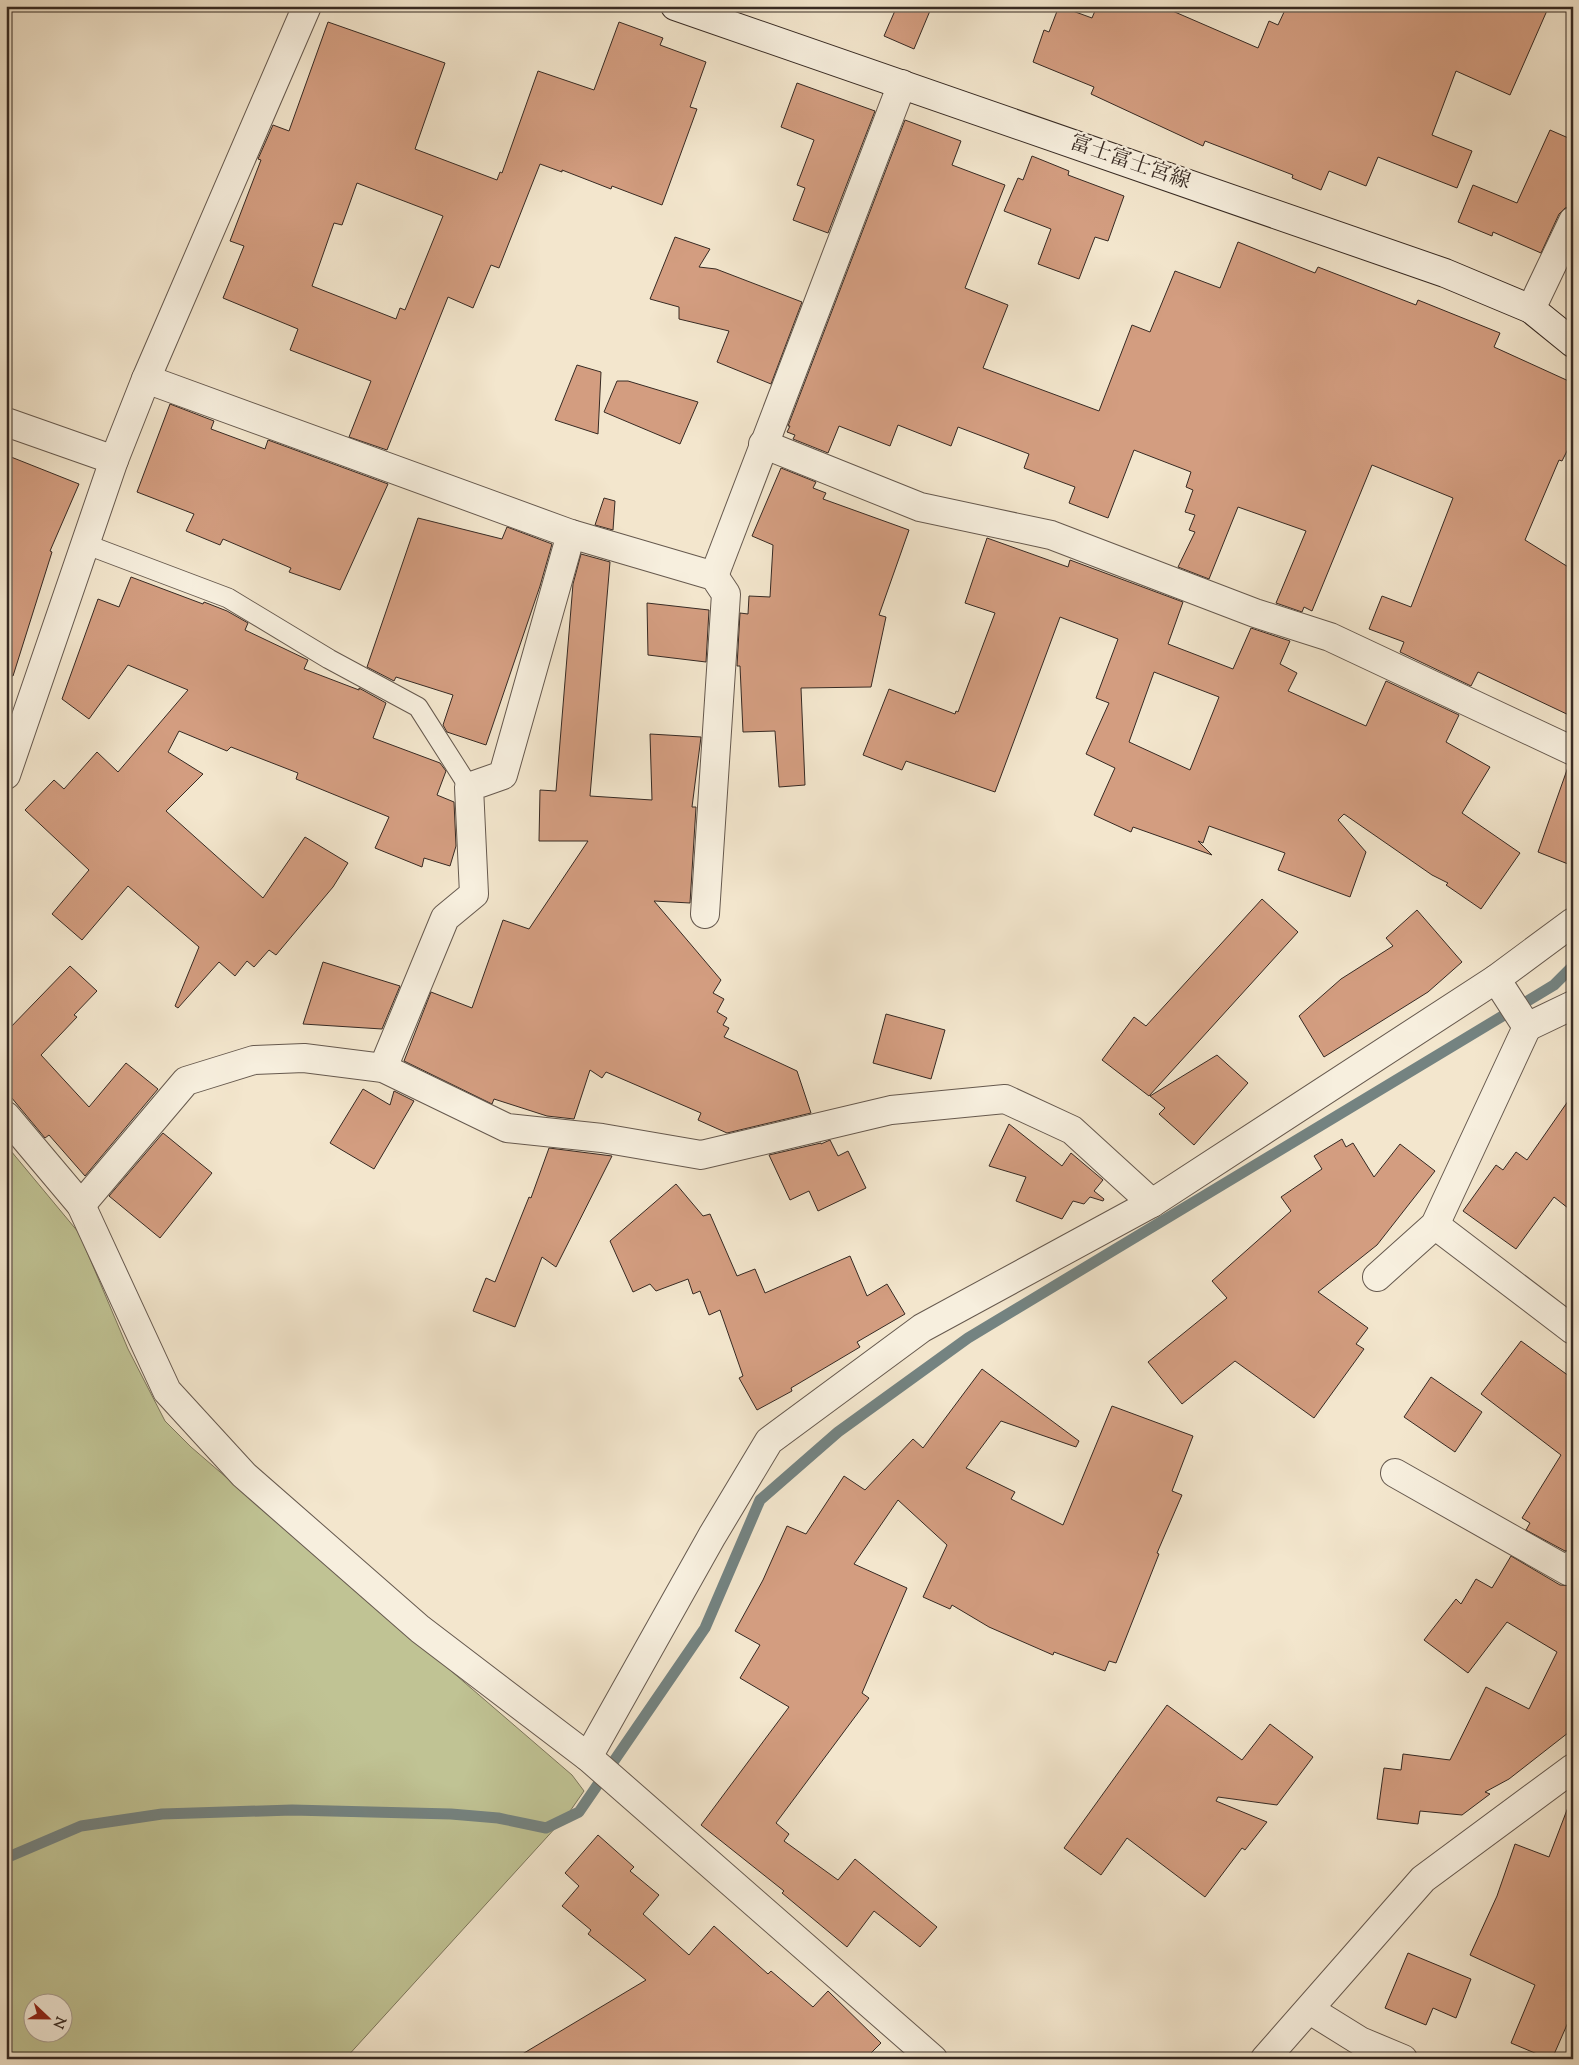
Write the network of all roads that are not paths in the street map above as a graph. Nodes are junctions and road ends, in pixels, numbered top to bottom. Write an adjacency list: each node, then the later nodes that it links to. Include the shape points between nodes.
1 (307, 6): 7 (street)
2 (675, 6): 3 (street, 富士富士宮線)
3 (902, 84): 5 (street, 富士富士宮線, via 1445,273); 9 (street)
4 (1573, 221): 5 (street)
5 (1531, 309): 6 (street, 富士富士宮線)
6 (1569, 339)
7 (146, 378): 10 (street); 11 (street)
8 (6, 422): 10 (street)
9 (763, 444): 13 (street); 15 (street, via 920,507 1051,536 1255,613 1330,637)
10 (114, 460): 12 (street)
11 (571, 534): 13 (street); 17 (street, via 503,776)
12 (85, 544): 14 (street); 17 (lane, via 228,598 329,659 418,707)
13 (714, 576): 18 (street, via 726,594)
14 (13, 734): 16 (street)
15 (1573, 751)
16 (6, 775)
17 (470, 787): 23 (street, via 474,894 445,918)
18 (704, 914)
19 (1573, 922): 20 (street)
20 (1496, 979): 22 (street); 25 (street)
21 (1573, 1005): 22 (street)
22 (1527, 1027): 27 (street)
23 (383, 1068): 25 (street, via 507,1128 602,1138 700,1155 891,1110 1005,1099 1072,1130); 26 (street, via 304,1058 254,1060 186,1081)
24 (6, 1116): 26 (street)
25 (1152, 1203): 32 (street, via 922,1328 769,1441)
26 (81, 1205): 32 (street, via 167,1391 244,1475 420,1629)
27 (1435, 1225): 28 (street); 29 (street)
28 (1377, 1277)
29 (1573, 1330)
30 (1394, 1473): 31 (street, via 1568,1571)
31 (1573, 1564)
32 (588, 1757): 35 (street)
33 (1573, 1768): 34 (street, via 1423,1878)
34 (1310, 2010): 36 (street); 37 (street, via 1360,2041)
35 (933, 2059)
36 (1265, 2059)
37 (1404, 2059)

